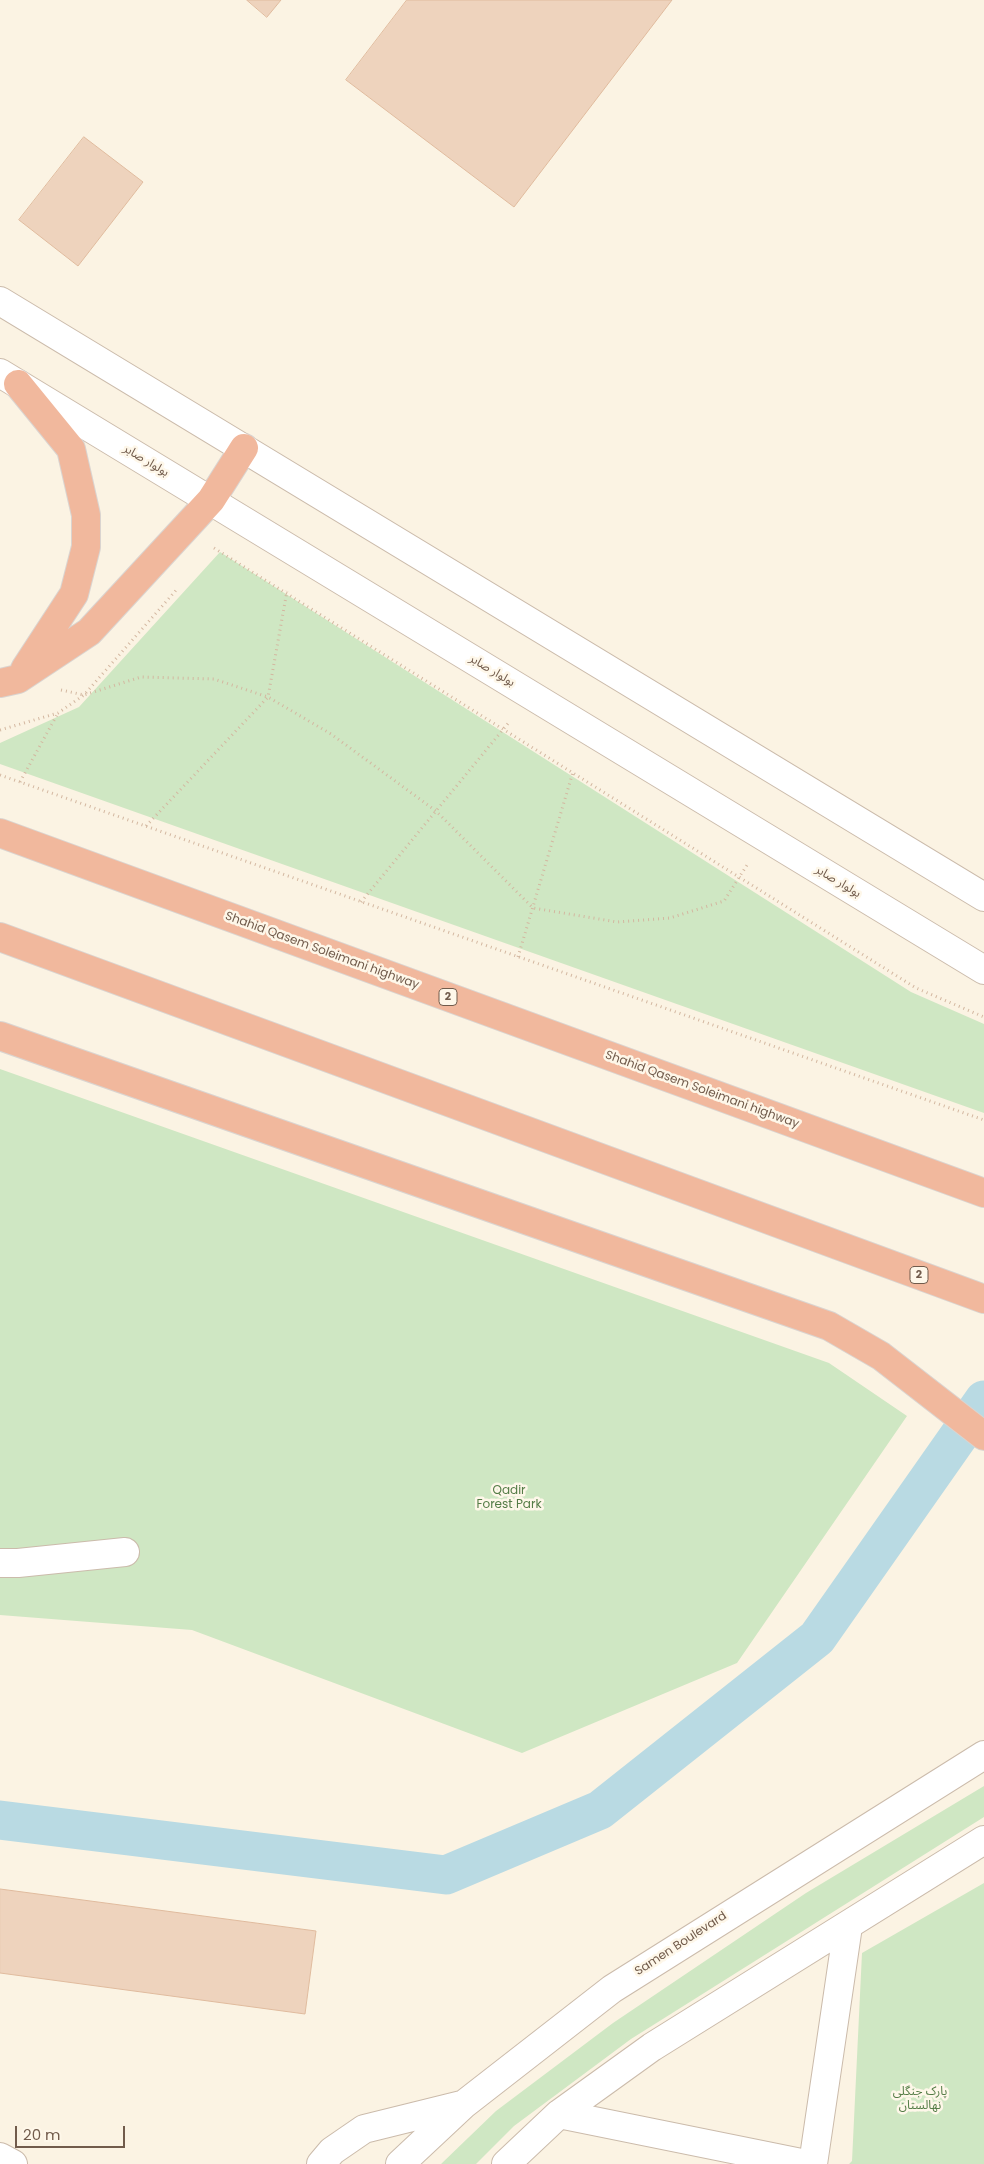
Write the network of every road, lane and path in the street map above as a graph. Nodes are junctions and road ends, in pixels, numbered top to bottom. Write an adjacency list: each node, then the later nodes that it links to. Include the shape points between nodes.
1 (0, 301): 3 (street)
2 (9, 379): 4 (street, بولوار صابر); 9 (highway, via 71,449 86,515 86,547 74,594)
3 (244, 448): 4 (highway); 24 (street)
4 (211, 500): 5 (street, بولوار صابر); 9 (highway, via 89,632)
5 (294, 551): 8 (path); 11 (street, بولوار صابر)
6 (208, 554): 8 (path, via 214,547)
7 (182, 584): 10 (path)
8 (287, 593): 12 (path); 14 (path)
9 (9, 681): 10 (path)
10 (84, 695): 12 (path, via 141,678 214,679); 13 (path)
11 (531, 695): 14 (path); 22 (street, بولوار صابر)
12 (268, 697): 19 (path, via 331,734); 20 (path)
13 (58, 713): 15 (path); 18 (path)
14 (504, 729): 16 (path); 19 (path)
15 (0, 730)
16 (572, 772): 23 (path); 26 (path)
17 (0, 775): 18 (path)
18 (20, 782): 20 (path)
19 (436, 811): 25 (path); 26 (path)
20 (146, 826): 25 (path)
21 (0, 833): 33 (highway, Shahid Qasem Soleimani highway / 2)
22 (764, 837): 23 (path); 29 (street, بولوار صابر)
23 (739, 877): 26 (path, via 724,901 670,918 616,922); 30 (path, via 916,988)
24 (984, 897)
25 (361, 902): 28 (path)
26 (533, 908): 28 (path)
27 (0, 937): 34 (highway, 2)
28 (518, 957): 32 (path)
29 (984, 970)
30 (984, 1017)
31 (0, 1036): 35 (highway, via 828,1326 881,1356)
32 (984, 1120)
33 (984, 1193)
34 (984, 1299)
35 (984, 1436)
36 (125, 1552): 37 (street)
37 (0, 1563)
38 (984, 1754): 41 (street, Samen Boulevard, via 612,1989)
39 (984, 1840): 40 (street)
40 (848, 1926): 42 (street, via 652,2047); 49 (street)
41 (463, 2104): 45 (street, via 364,2130 332,2151); 46 (street, Samen Boulevard)
42 (559, 2114): 47 (street); 48 (street)
43 (0, 2157): 44 (street)
44 (13, 2164)
45 (321, 2164)
46 (400, 2164)
47 (506, 2164)
48 (806, 2164)
49 (813, 2164)

